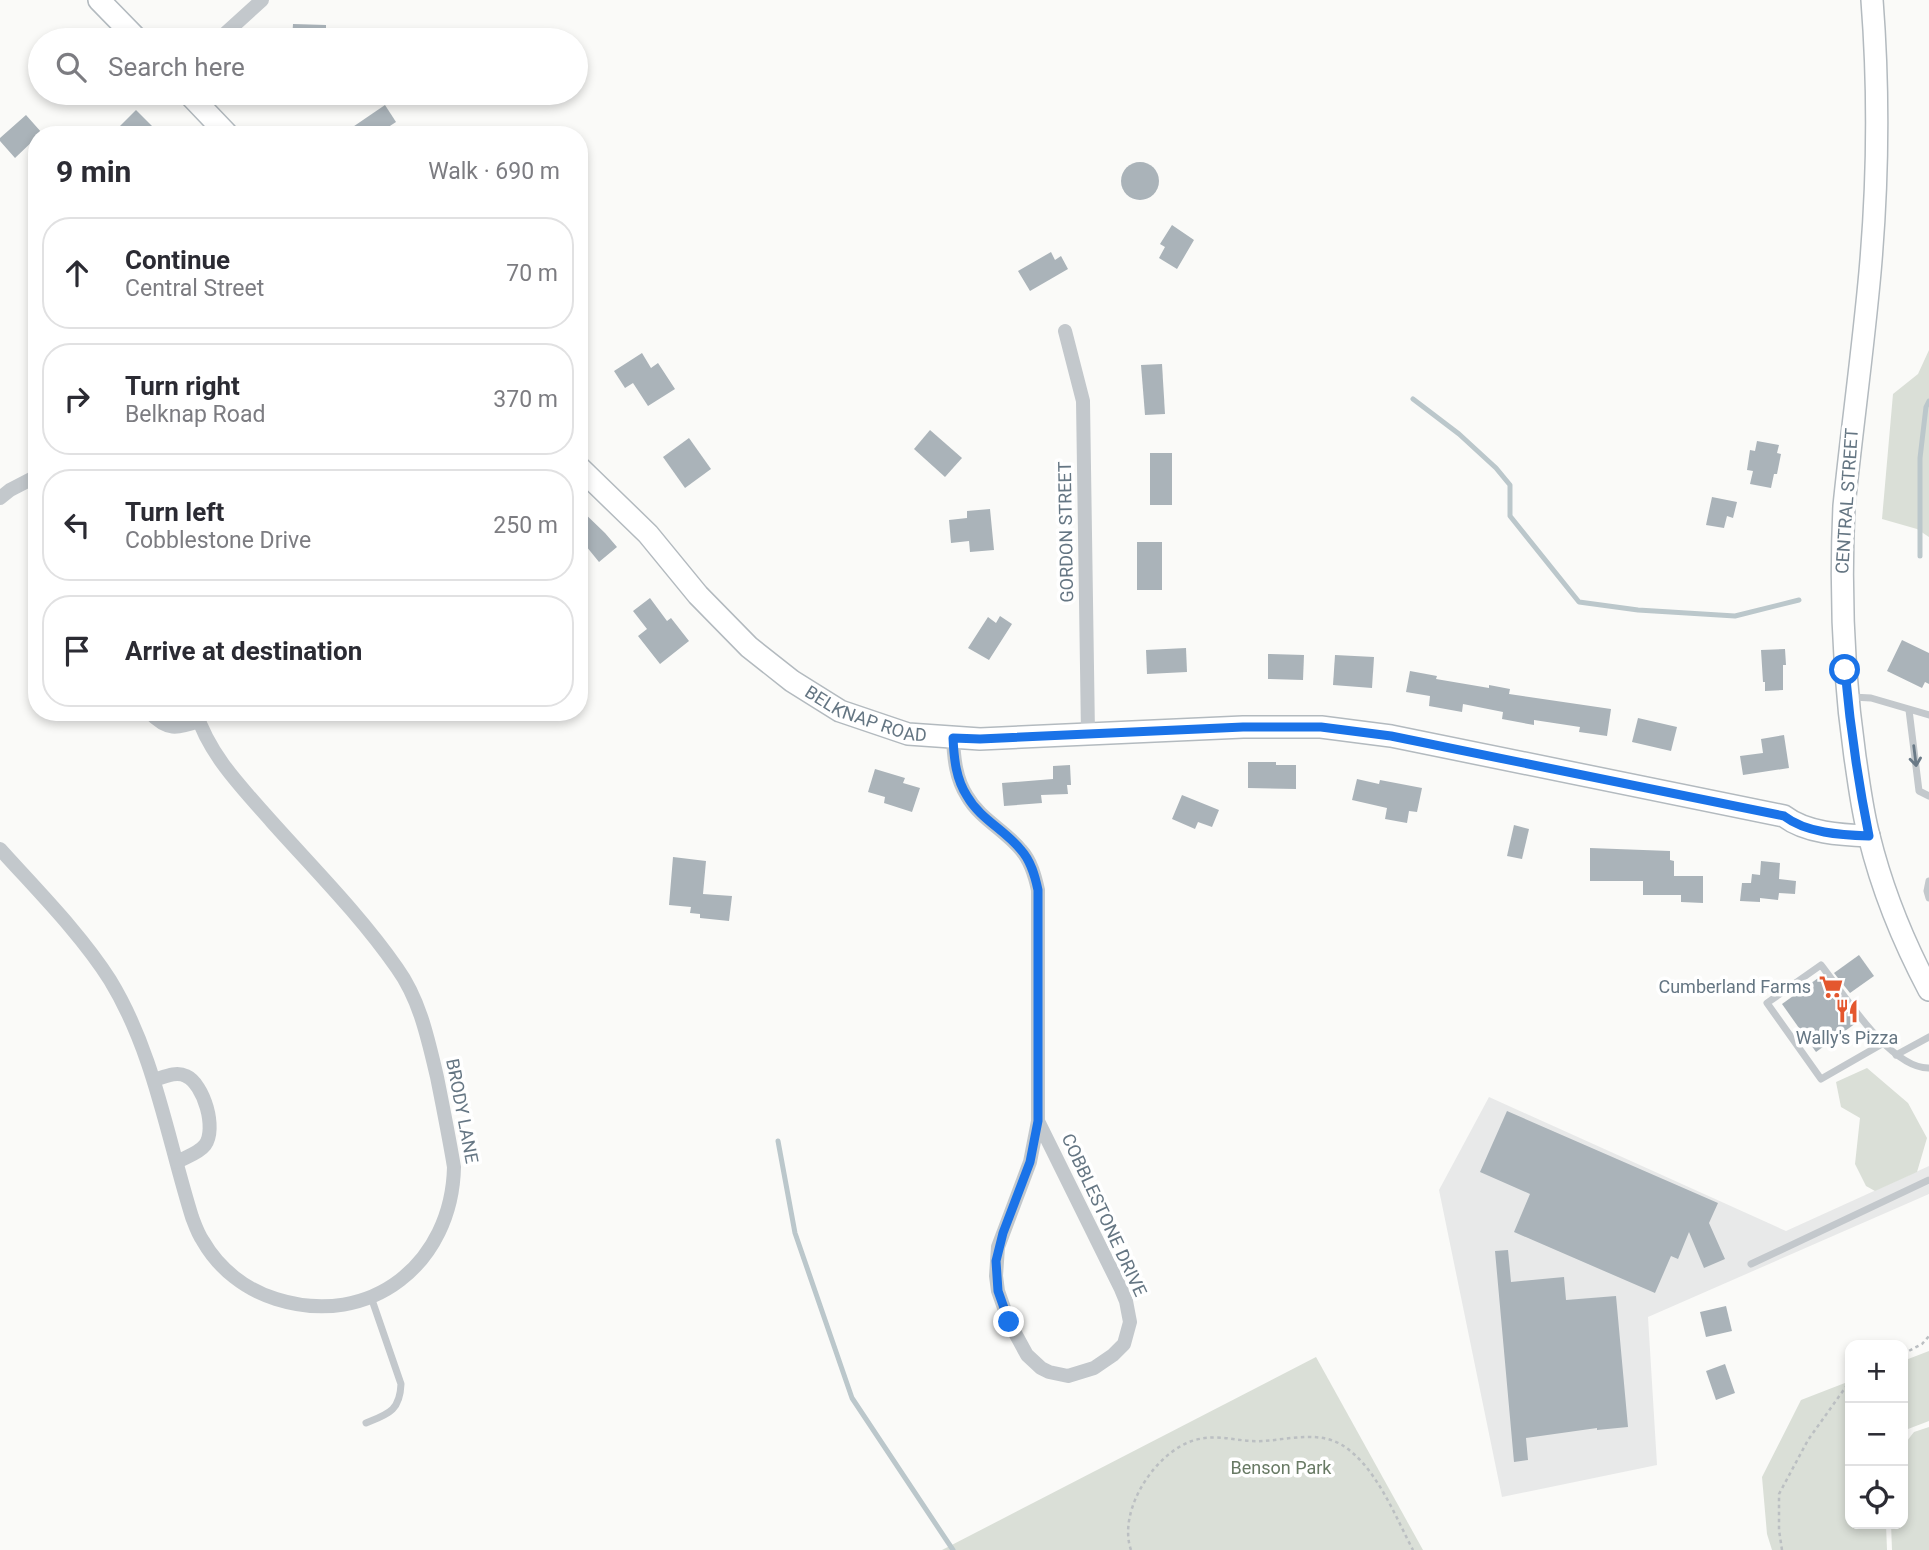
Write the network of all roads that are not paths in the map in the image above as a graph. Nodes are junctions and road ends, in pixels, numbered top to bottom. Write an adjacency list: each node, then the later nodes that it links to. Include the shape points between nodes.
1 (99, 0): 4 (street)
2 (262, 0): 5 (street)
3 (1872, 0): 12 (street, CENTRAL STREET, via 1876,88 1873,232 1842,551)
4 (126, 28)
5 (231, 28)
6 (199, 105): 7 (street)
7 (219, 126)
8 (1065, 331): 18 (street, GORDON STREET, via 1083,401)
9 (588, 476): 19 (street, BELKNAP ROAD, via 648,534 749,647 792,681 840,711 908,734)
10 (28, 481): 11 (street)
11 (0, 498)
12 (1847, 697): 13 (lane, via 1871,698); 21 (street, CENTRAL STREET)
13 (1909, 710): 14 (lane); 20 (lane, one-way to 20, via 1919,791)
14 (1929, 715)
15 (159, 721): 16 (street, via 174,728)
16 (192, 721)
17 (200, 721): 35 (street, BRODY LANE, via 233,779 398,969 426,1027 454,1167 451,1200 440,1232 421,1260 396,1283)
18 (1088, 734): 19 (street, BELKNAP ROAD); 21 (street, BELKNAP ROAD, via 1321,727 1391,736 1784,816 1795,825)
19 (953, 738): 31 (street, COBBLESTONE DRIVE, via 957,771 967,797 1022,850 1038,890)
20 (1929, 796)
21 (1869, 836): 25 (street, CENTRAL STREET, via 1894,914)
22 (0, 849): 30 (street, BRODY LANE, via 109,980)
23 (1929, 881): 24 (lane)
24 (1929, 898)
25 (1929, 990)
26 (1929, 1037): 28 (lane)
27 (1882, 1044): 27 (lane, via 1821,965 1767,1003 1821,1079); 28 (lane)
28 (1896, 1055): 29 (lane)
29 (1929, 1068)
30 (154, 1080): 32 (street, BRODY LANE); 32 (street, via 178,1074 192,1079 201,1091 210,1121 206,1143)
31 (1038, 1121): 31 (street, COBBLESTONE DRIVE, via 1030,1162 998,1247 996,1276 1005,1312 1027,1355 1041,1368 1068,1376 1087,1372 1119,1350 1127,1336 1129,1315 1121,1289)
32 (177, 1162): 35 (street, BRODY LANE, via 201,1238 238,1280 267,1296 311,1307)
33 (1929, 1180): 34 (lane)
34 (1751, 1264)
35 (370, 1296): 36 (lane, via 401,1384 395,1408)
36 (366, 1423)

